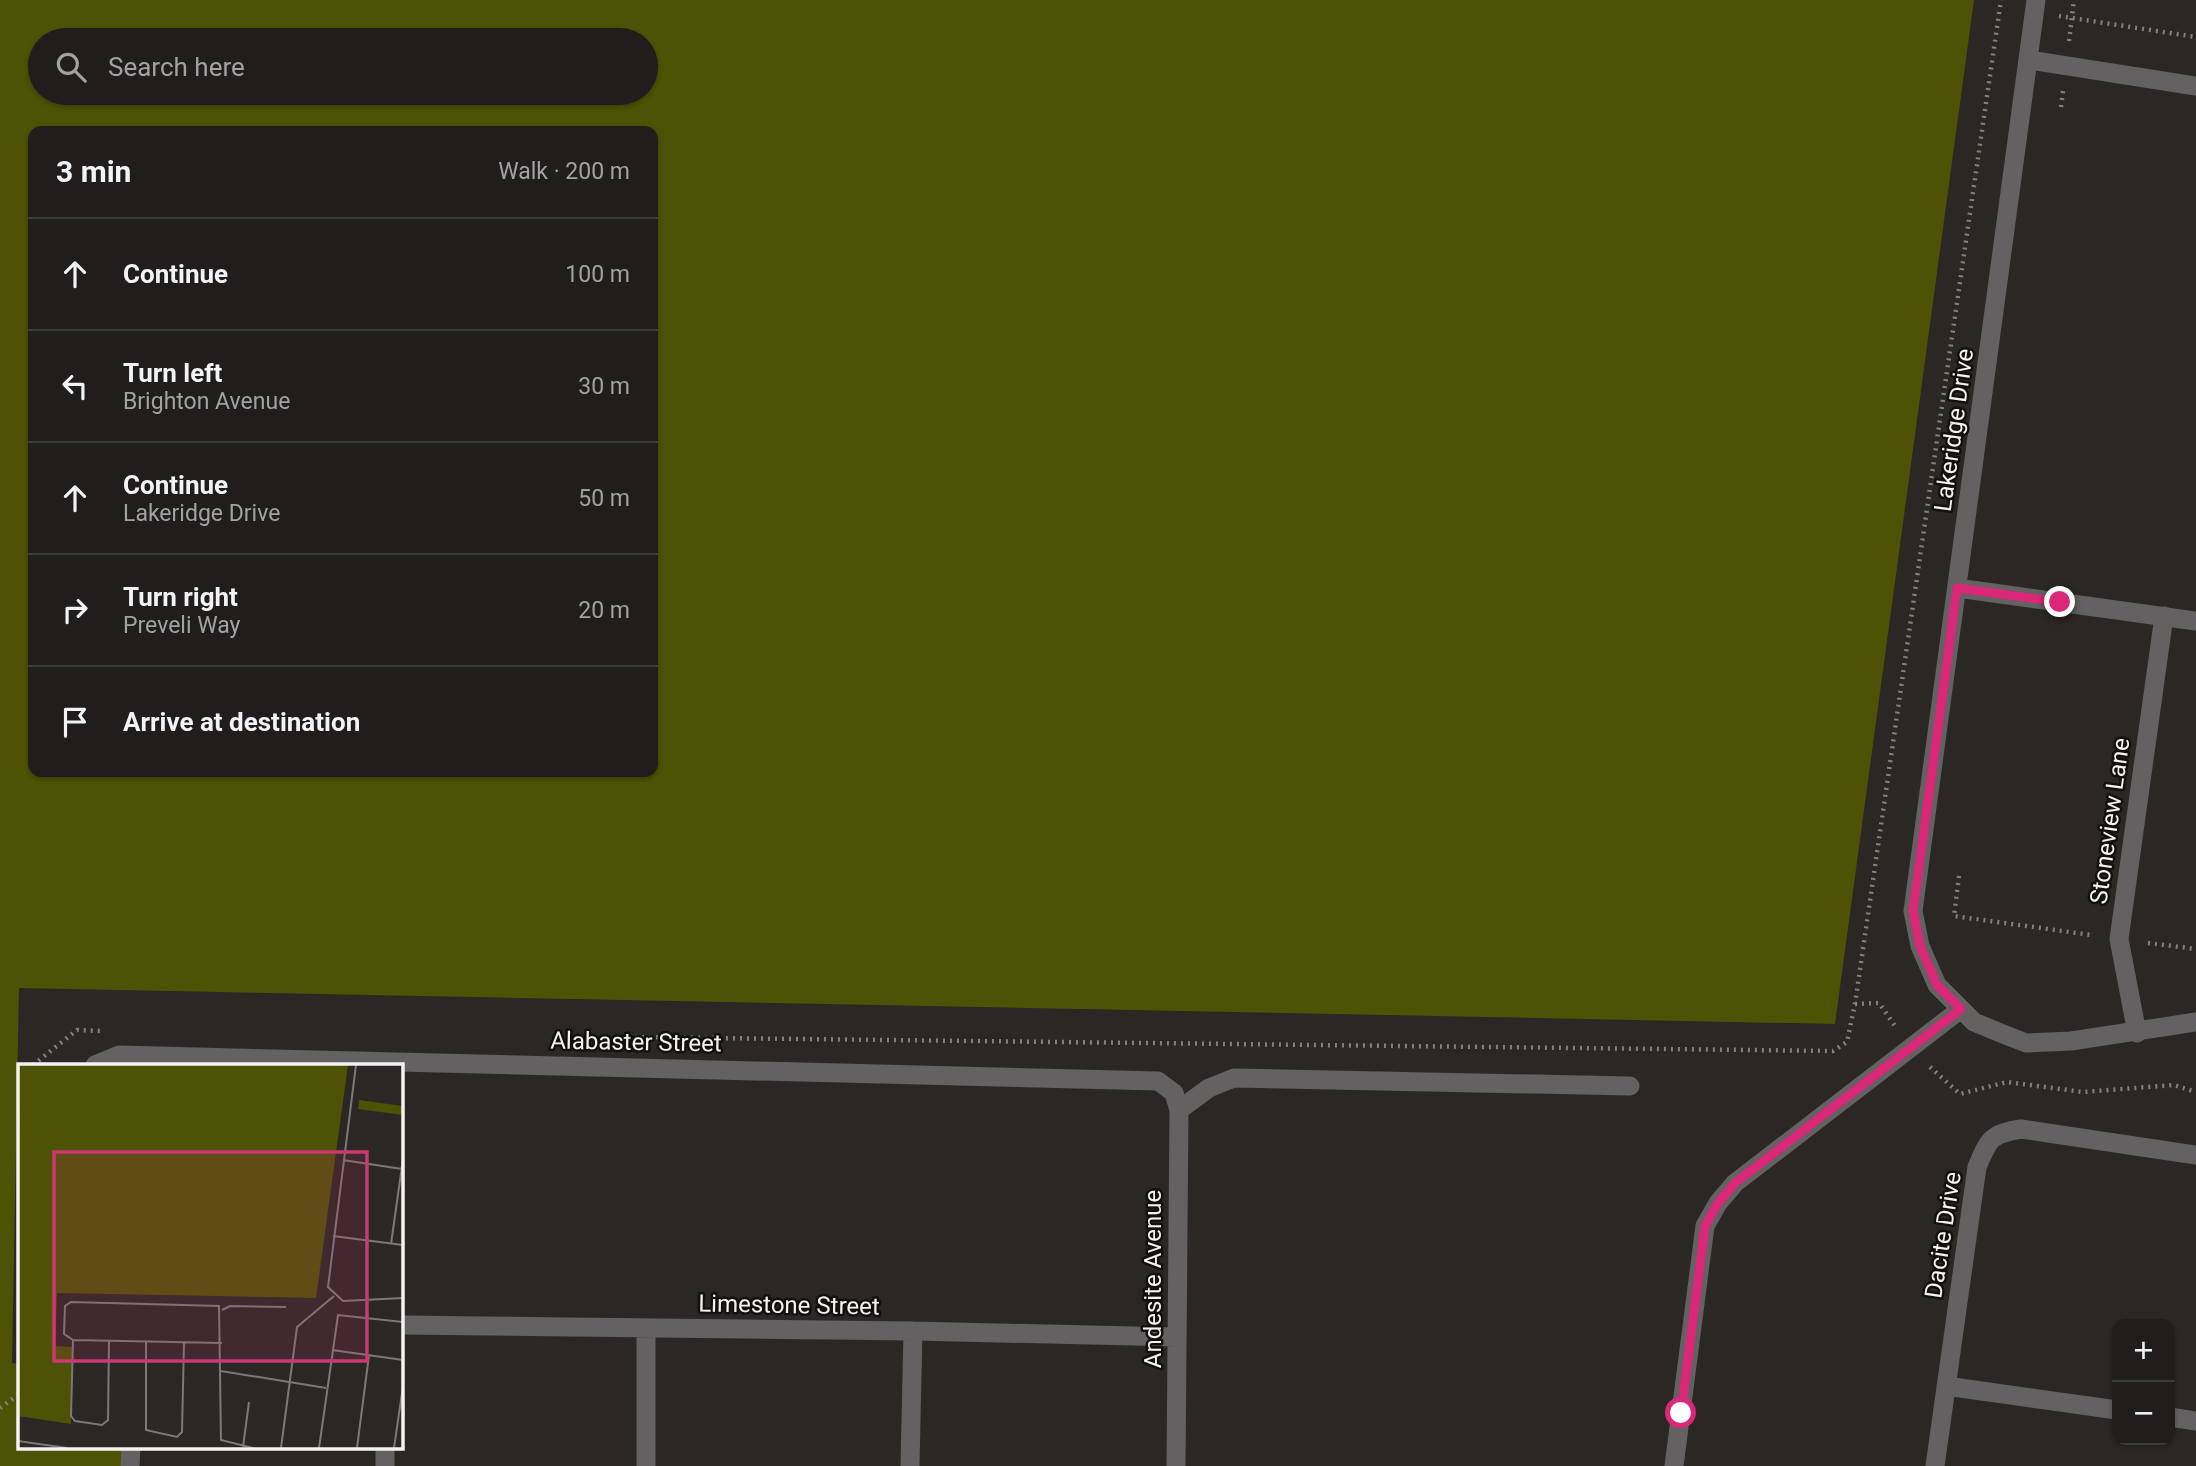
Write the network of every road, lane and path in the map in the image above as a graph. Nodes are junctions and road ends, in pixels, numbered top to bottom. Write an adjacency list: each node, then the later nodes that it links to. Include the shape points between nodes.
1 (2001, 0): 3 (path)
2 (2035, 6): 3 (path); 4 (path); 5 (street, Lakeridge Drive)
3 (2000, 12): 17 (path, via 1847,1042 1832,1051)
4 (2196, 37)
5 (2029, 60): 6 (street); 7 (street, Lakeridge Drive)
6 (2196, 86)
7 (1957, 588): 8 (street); 13 (street, Lakeridge Drive, via 1913,911 1920,946 1937,985)
8 (2164, 616): 9 (street); 11 (street, Stoneview Lane)
9 (2196, 621)
10 (1959, 876): 11 (path, via 1954,916)
11 (2119, 939): 12 (path); 16 (street, Stoneview Lane)
12 (2196, 949)
13 (1961, 1009): 16 (street, Lakeridge Drive, via 1974,1022 2026,1043); 42 (street, via 1735,1183 1718,1203 1705,1226)
14 (2196, 1022): 16 (street, Lakeridge Drive)
15 (105, 1031): 18 (path, via 77,1030)
16 (2137, 1033)
17 (621, 1037)
18 (34, 1064)
19 (97, 1064): 23 (street, Alabaster Street, via 120,1055 1158,1081)
20 (1946, 1083): 22 (path, via 1959,1094 2007,1082 2083,1092 2174,1085)
21 (1630, 1086): 23 (street, via 1234,1078)
22 (2196, 1092)
23 (1176, 1102): 28 (street, Andesite Avenue)
24 (2196, 1155): 29 (street, Dacite Drive, via 2021,1129 2000,1132 1988,1143 1977,1167)
25 (402, 1325): 26 (street, Limestone Street)
26 (646, 1329): 27 (street, Limestone Street); 39 (street)
27 (913, 1331): 28 (street, Limestone Street); 40 (street)
28 (1177, 1337): 41 (street, Andesite Avenue)
29 (1946, 1386): 32 (street); 43 (street, Dacite Drive)
30 (18, 1395): 31 (path)
31 (0, 1408)
32 (2112, 1409)
33 (2175, 1418): 34 (street)
34 (2196, 1421)
35 (131, 1448): 37 (street)
36 (385, 1448): 38 (street)
37 (131, 1466)
38 (385, 1466)
39 (646, 1466)
40 (910, 1466)
41 (1175, 1466)
42 (1675, 1466)
43 (1935, 1466)

